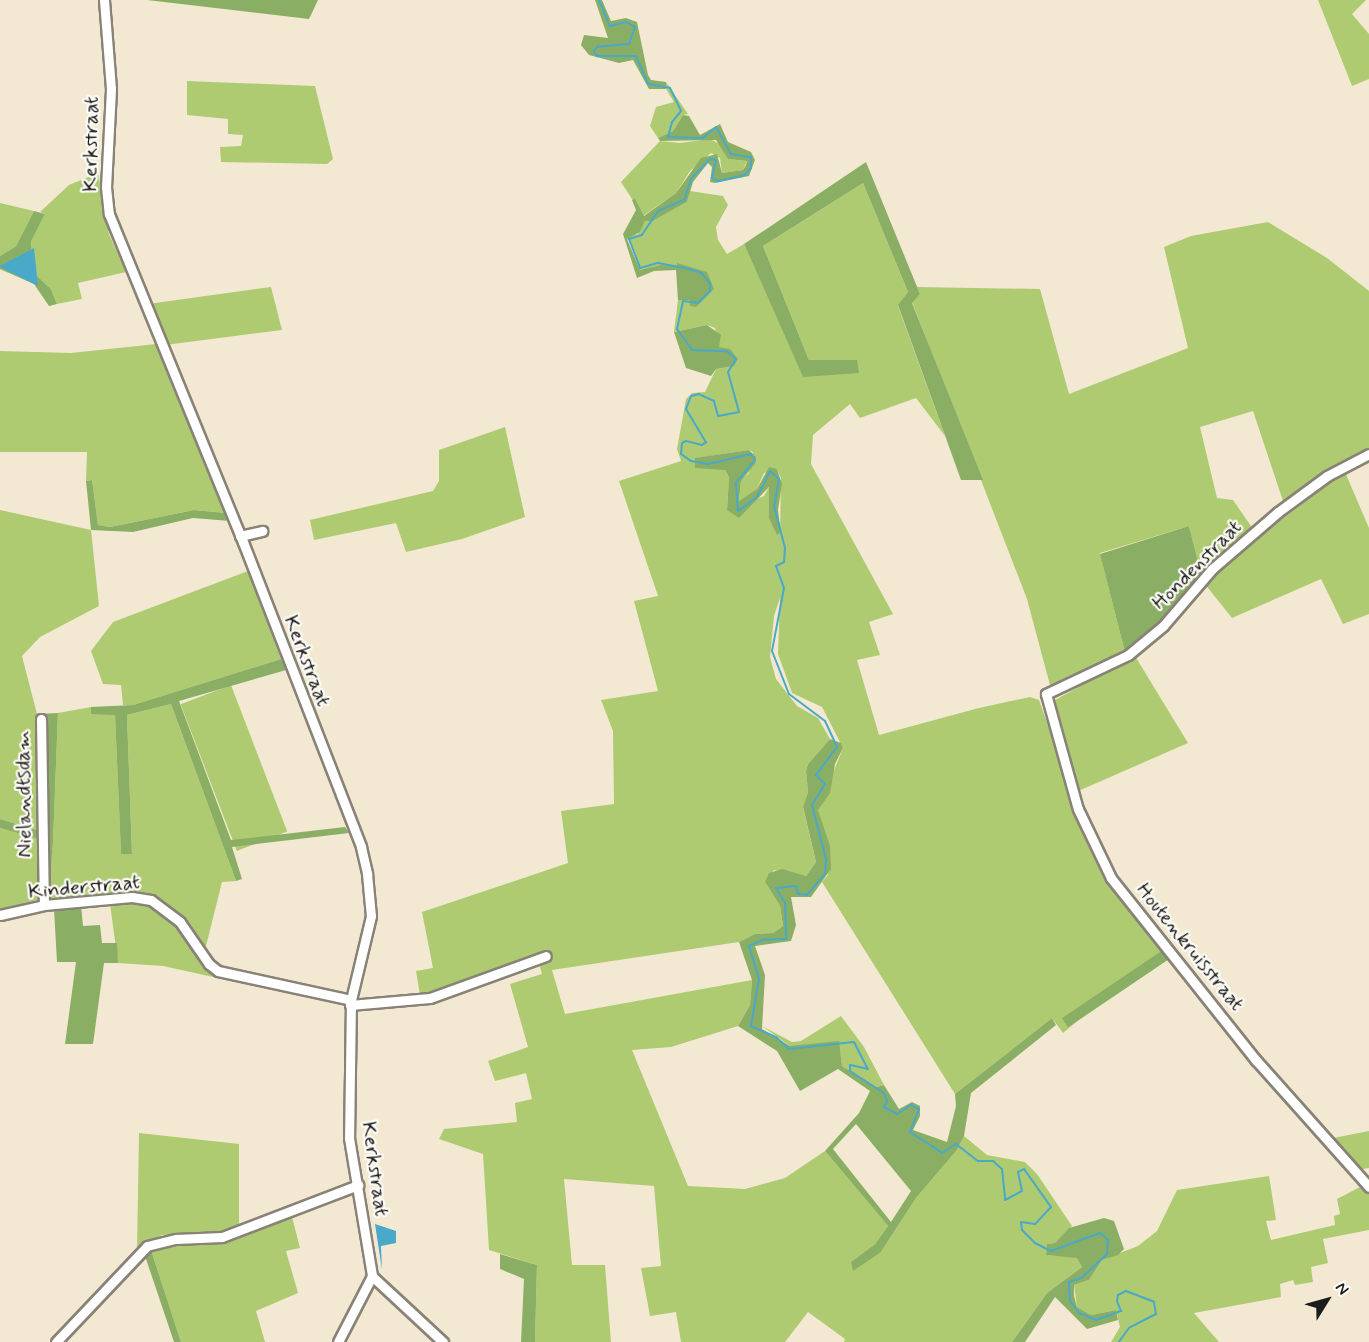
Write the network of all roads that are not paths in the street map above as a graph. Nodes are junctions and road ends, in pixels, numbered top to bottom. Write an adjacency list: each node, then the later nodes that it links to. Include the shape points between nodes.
1 (104, 0): 4 (street, Kerkstraat, via 111,89 106,187 109,214)
2 (1369, 454): 5 (street, Hondenstraat, via 1327,476 1278,512 1212,569 1163,626 1128,655)
3 (262, 531): 4 (street)
4 (240, 536): 10 (street, Kerkstraat, via 361,847 371,916)
5 (1046, 694): 12 (street, Houtenkruisstraat, via 1078,809 1111,878 1264,1069)
6 (41, 719): 7 (street, Nielandtsdam)
7 (44, 905): 8 (street, Kinderstraat); 10 (street, Kinderstraat, via 132,897 151,900 180,921 218,971)
8 (0, 915)
9 (546, 956): 10 (street, Kinderstraat, via 430,998)
10 (351, 1002): 11 (street, Kerkstraat, via 349,1138)
11 (358, 1185): 13 (street, Kerkstraat); 14 (street, via 222,1237 176,1239 147,1246)
12 (1369, 1187)
13 (372, 1276): 15 (street); 16 (street)
14 (56, 1342)
15 (338, 1342)
16 (443, 1342)

